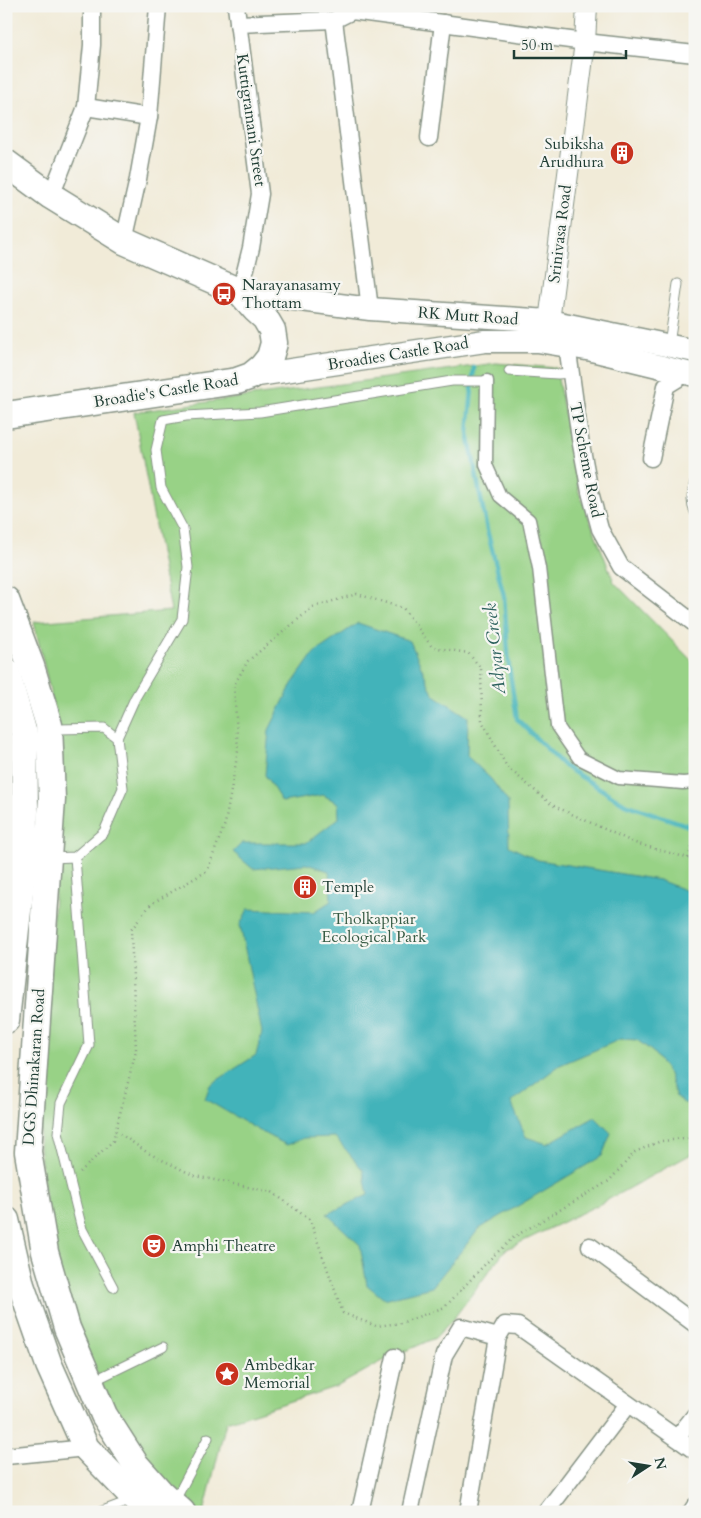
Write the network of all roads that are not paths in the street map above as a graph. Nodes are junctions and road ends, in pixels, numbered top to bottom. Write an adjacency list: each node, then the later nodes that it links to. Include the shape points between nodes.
1 (92, 6): 11 (street)
2 (158, 6): 12 (street)
3 (236, 6): 8 (street, Kuttigramani Street)
4 (588, 6): 9 (street, Srinivasa Road)
5 (352, 9): 6 (street); 7 (street)
6 (334, 20): 8 (street); 19 (street)
7 (443, 23): 9 (street); 13 (street)
8 (238, 24): 18 (street, Kuttigramani Street, via 260,194)
9 (585, 42): 10 (street); 20 (street, Srinivasa Road)
10 (695, 54)
11 (86, 107): 12 (street); 15 (street)
12 (149, 117): 16 (street)
13 (429, 138)
14 (6, 163): 15 (main road)
15 (51, 196): 16 (main road)
16 (124, 241): 18 (main road)
17 (678, 284): 21 (lane)
18 (240, 292): 19 (main road, RK Mutt Road); 26 (main road, Broadie's Castle Road, via 265,318 272,330 274,344 270,357)
19 (370, 309): 20 (main road, RK Mutt Road)
20 (554, 336): 21 (main road, RK Mutt Road); 24 (street, TP Scheme Road); 25 (main road, RK Mutt Road); 26 (main road, Broadies Castle Road, via 485,341)
21 (669, 344): 22 (main road, RK Mutt Road)
22 (695, 351)
23 (509, 370): 24 (lane)
24 (570, 373): 33 (street, TP Scheme Road, via 590,492 600,530 621,566)
25 (691, 374): 29 (street, via 666,386)
26 (251, 376): 28 (main road, Broadie's Castle Road, via 237,381)
27 (484, 381): 36 (lane, via 452,381 260,412 163,420 156,450 162,488 184,529 188,566 182,618 135,698); 37 (street, via 486,465 500,496 529,520 539,568 557,726 579,758 620,778 683,784)
28 (6, 415)
29 (651, 458)
30 (695, 482): 31 (lane, via 692,505)
31 (695, 512)
32 (6, 600): 35 (main road, DGS Dhinakaran Road)
33 (695, 624)
34 (6, 671): 40 (main road, DGS Dhinakaran Road, via 24,734 25,811 24,855)
35 (49, 725): 36 (lane, via 59,729 104,728); 39 (main road, DGS Dhinakaran Road, via 52,799)
36 (117, 738): 38 (lane, via 123,788 104,832)
37 (695, 782)
38 (75, 857): 39 (lane); 43 (lane, via 89,1045 61,1103 58,1133 82,1229)
39 (48, 858): 48 (main road, DGS Dhinakaran Road, via 28,1152 45,1252 68,1328)
40 (6, 1020)
41 (6, 1220): 53 (main road, via 21,1285 49,1365)
42 (590, 1246): 44 (street)
43 (113, 1287)
44 (695, 1324)
45 (498, 1337): 49 (street, via 505,1325 518,1326); 60 (street, via 461,1327 444,1355); 61 (street)
46 (163, 1347): 48 (lane)
47 (395, 1357): 59 (street)
48 (90, 1382): 56 (main road, DGS Dhinakaran Road, via 104,1415 136,1465)
49 (628, 1404): 52 (street); 62 (street)
50 (695, 1415): 52 (street)
51 (208, 1438): 56 (lane)
52 (677, 1438): 54 (street)
53 (86, 1448): 55 (street); 56 (main road)
54 (695, 1451)
55 (6, 1456)
56 (156, 1506): 58 (lane)
57 (695, 1506): 63 (street)
58 (100, 1512)
59 (360, 1512)
60 (410, 1512)
61 (468, 1512)
62 (546, 1512)
63 (691, 1512)

